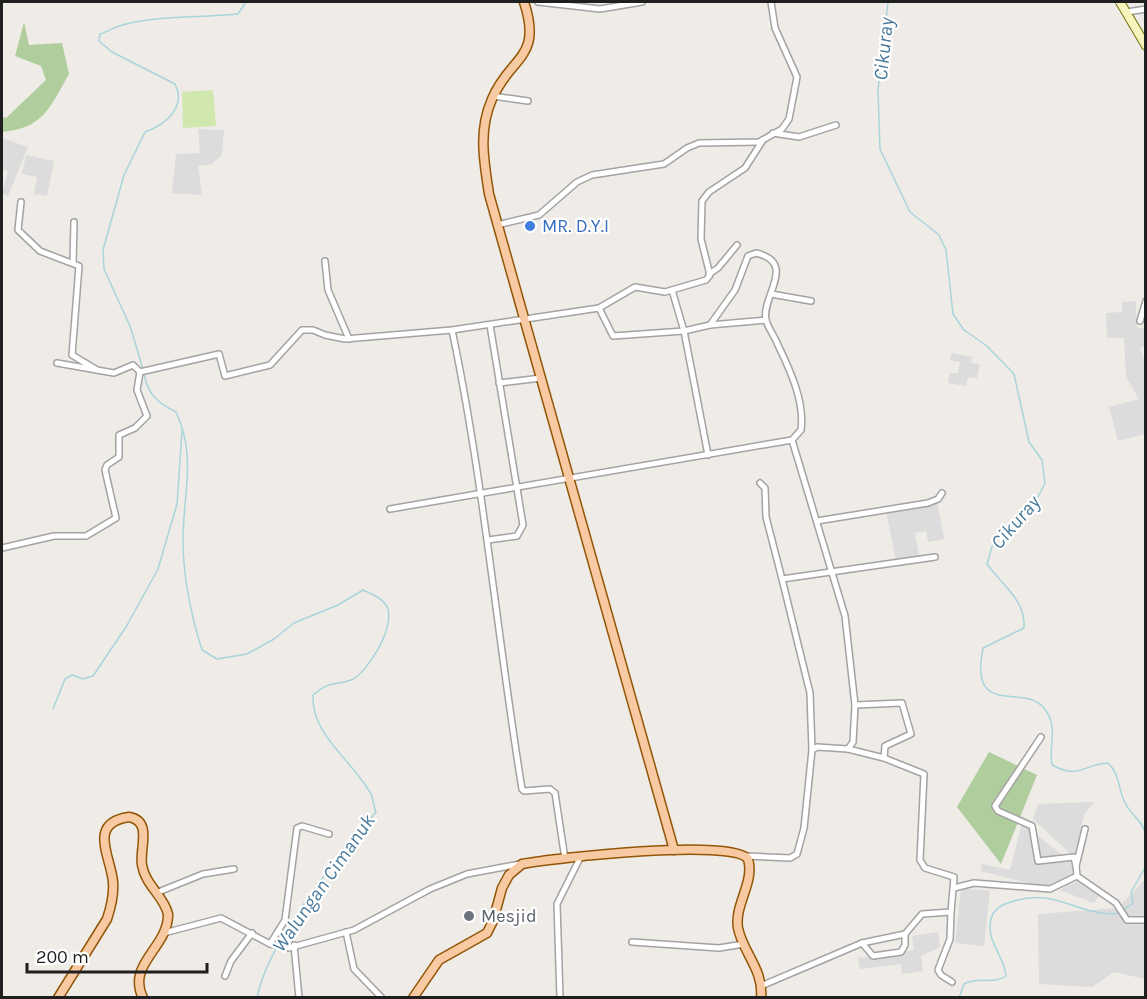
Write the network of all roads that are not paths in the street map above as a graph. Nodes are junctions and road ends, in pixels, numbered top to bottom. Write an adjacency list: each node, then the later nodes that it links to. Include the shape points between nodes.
1 (524, 2): 9 (main road, via 530,20 530,41)
2 (538, 2): 3 (street, via 600,9)
3 (642, 2)
4 (771, 2): 12 (street, via 775,28 797,77 787,124)
5 (1120, 2): 7 (street)
6 (1146, 9): 7 (street)
7 (1127, 12): 8 (street)
8 (1146, 46)
9 (493, 96): 10 (street); 16 (main road, via 482,135)
10 (528, 101)
11 (836, 125): 12 (street, via 799,137)
12 (772, 133): 13 (street)
13 (763, 140): 16 (street, via 699,143 664,164 592,175 577,182 539,215); 20 (street, via 745,168 702,201 701,239)
14 (21, 202): 19 (street, via 18,230 40,251)
15 (74, 222): 19 (street)
16 (497, 225): 26 (main road)
17 (737, 245): 20 (street)
18 (325, 261): 33 (street, via 328,290)
19 (73, 262): 35 (street, via 79,267 72,355)
20 (709, 274): 21 (street, via 706,280)
21 (672, 290): 25 (street, via 635,287); 32 (street)
22 (771, 294): 23 (street); 27 (street); 30 (street, via 776,268 765,256 751,254 735,290)
23 (811, 302)
24 (1146, 302): 28 (street)
25 (599, 308): 26 (street); 32 (street, via 613,336)
26 (524, 319): 29 (street); 37 (main road)
27 (766, 320): 30 (street); 39 (street, via 792,378 802,417 801,430)
28 (1140, 321)
29 (490, 325): 31 (street); 38 (street)
30 (710, 325): 32 (street)
31 (452, 330): 33 (street); 45 (street)
32 (684, 331): 40 (street)
33 (349, 339): 36 (street, via 303,330 270,364 225,376 219,354)
34 (57, 363): 35 (street)
35 (97, 370): 36 (street, via 114,372 133,365)
36 (141, 372): 49 (street, via 137,390 147,416 135,429 118,435 118,457 105,470 116,518 86,536 54,536)
37 (541, 378): 38 (street); 41 (main road)
38 (500, 383): 43 (street)
39 (792, 440): 40 (street); 47 (street)
40 (708, 455): 41 (street)
41 (569, 479): 43 (street); 60 (main road)
42 (760, 483): 52 (street, via 765,488 766,517)
43 (515, 487): 45 (street); 48 (street, via 523,525 520,533)
44 (942, 493): 47 (street, via 928,503)
45 (481, 494): 46 (street); 48 (street)
46 (390, 509)
47 (817, 521): 51 (street)
48 (488, 540): 63 (street, via 522,789 553,790)
49 (2, 548)
50 (935, 557): 51 (street)
51 (832, 572): 52 (street); 53 (street, via 844,616)
52 (782, 579): 55 (street, via 810,693)
53 (855, 705): 56 (street, via 853,742); 57 (street, via 902,703 911,734 885,746)
54 (1041, 737): 65 (street, via 995,806 1032,826 1038,861 1074,857)
55 (812, 750): 56 (street); 61 (street, via 804,828 797,854 790,858)
56 (848, 750): 57 (street)
57 (884, 758): 68 (street, via 924,774 920,860 924,868 952,874)
58 (1085, 829): 65 (street)
59 (329, 834): 79 (street, via 297,828 286,915)
60 (674, 850): 61 (main road, via 727,850); 62 (main road)
61 (746, 856): 78 (main road, via 748,876 737,924)
62 (580, 858): 63 (main road); 89 (street, via 557,904)
63 (565, 859): 64 (main road)
64 (522, 864): 72 (street, via 467,874); 88 (main road, via 502,888 487,933 439,960)
65 (1076, 866): 67 (street)
66 (234, 869): 69 (street, via 203,873)
67 (1077, 876): 68 (street, via 1050,890 974,883); 71 (street, via 1120,908 1130,921)
68 (954, 888): 70 (street)
69 (156, 893): 73 (main road, via 168,914); 84 (main road, via 142,865 144,832 140,823 129,817 117,820 107,828 104,842 113,882 111,907 102,930)
70 (951, 912): 75 (street, via 922,914); 82 (street, via 949,942 938,970)
71 (1146, 920)
72 (346, 932): 80 (street); 87 (street, via 354,969)
73 (165, 933): 74 (street, via 221,918); 85 (main road, via 139,972)
74 (252, 933): 79 (street); 81 (street)
75 (904, 934): 77 (street); 77 (street, via 901,952 873,956)
76 (632, 942): 78 (street, via 719,948)
77 (862, 943): 83 (street)
78 (744, 944): 83 (main road)
79 (272, 945): 80 (street)
80 (294, 945): 86 (street)
81 (225, 976)
82 (952, 982)
83 (761, 986): 90 (main road)
84 (58, 998)
85 (143, 998)
86 (299, 998)
87 (382, 998)
88 (413, 998)
89 (560, 998)
90 (761, 998)

